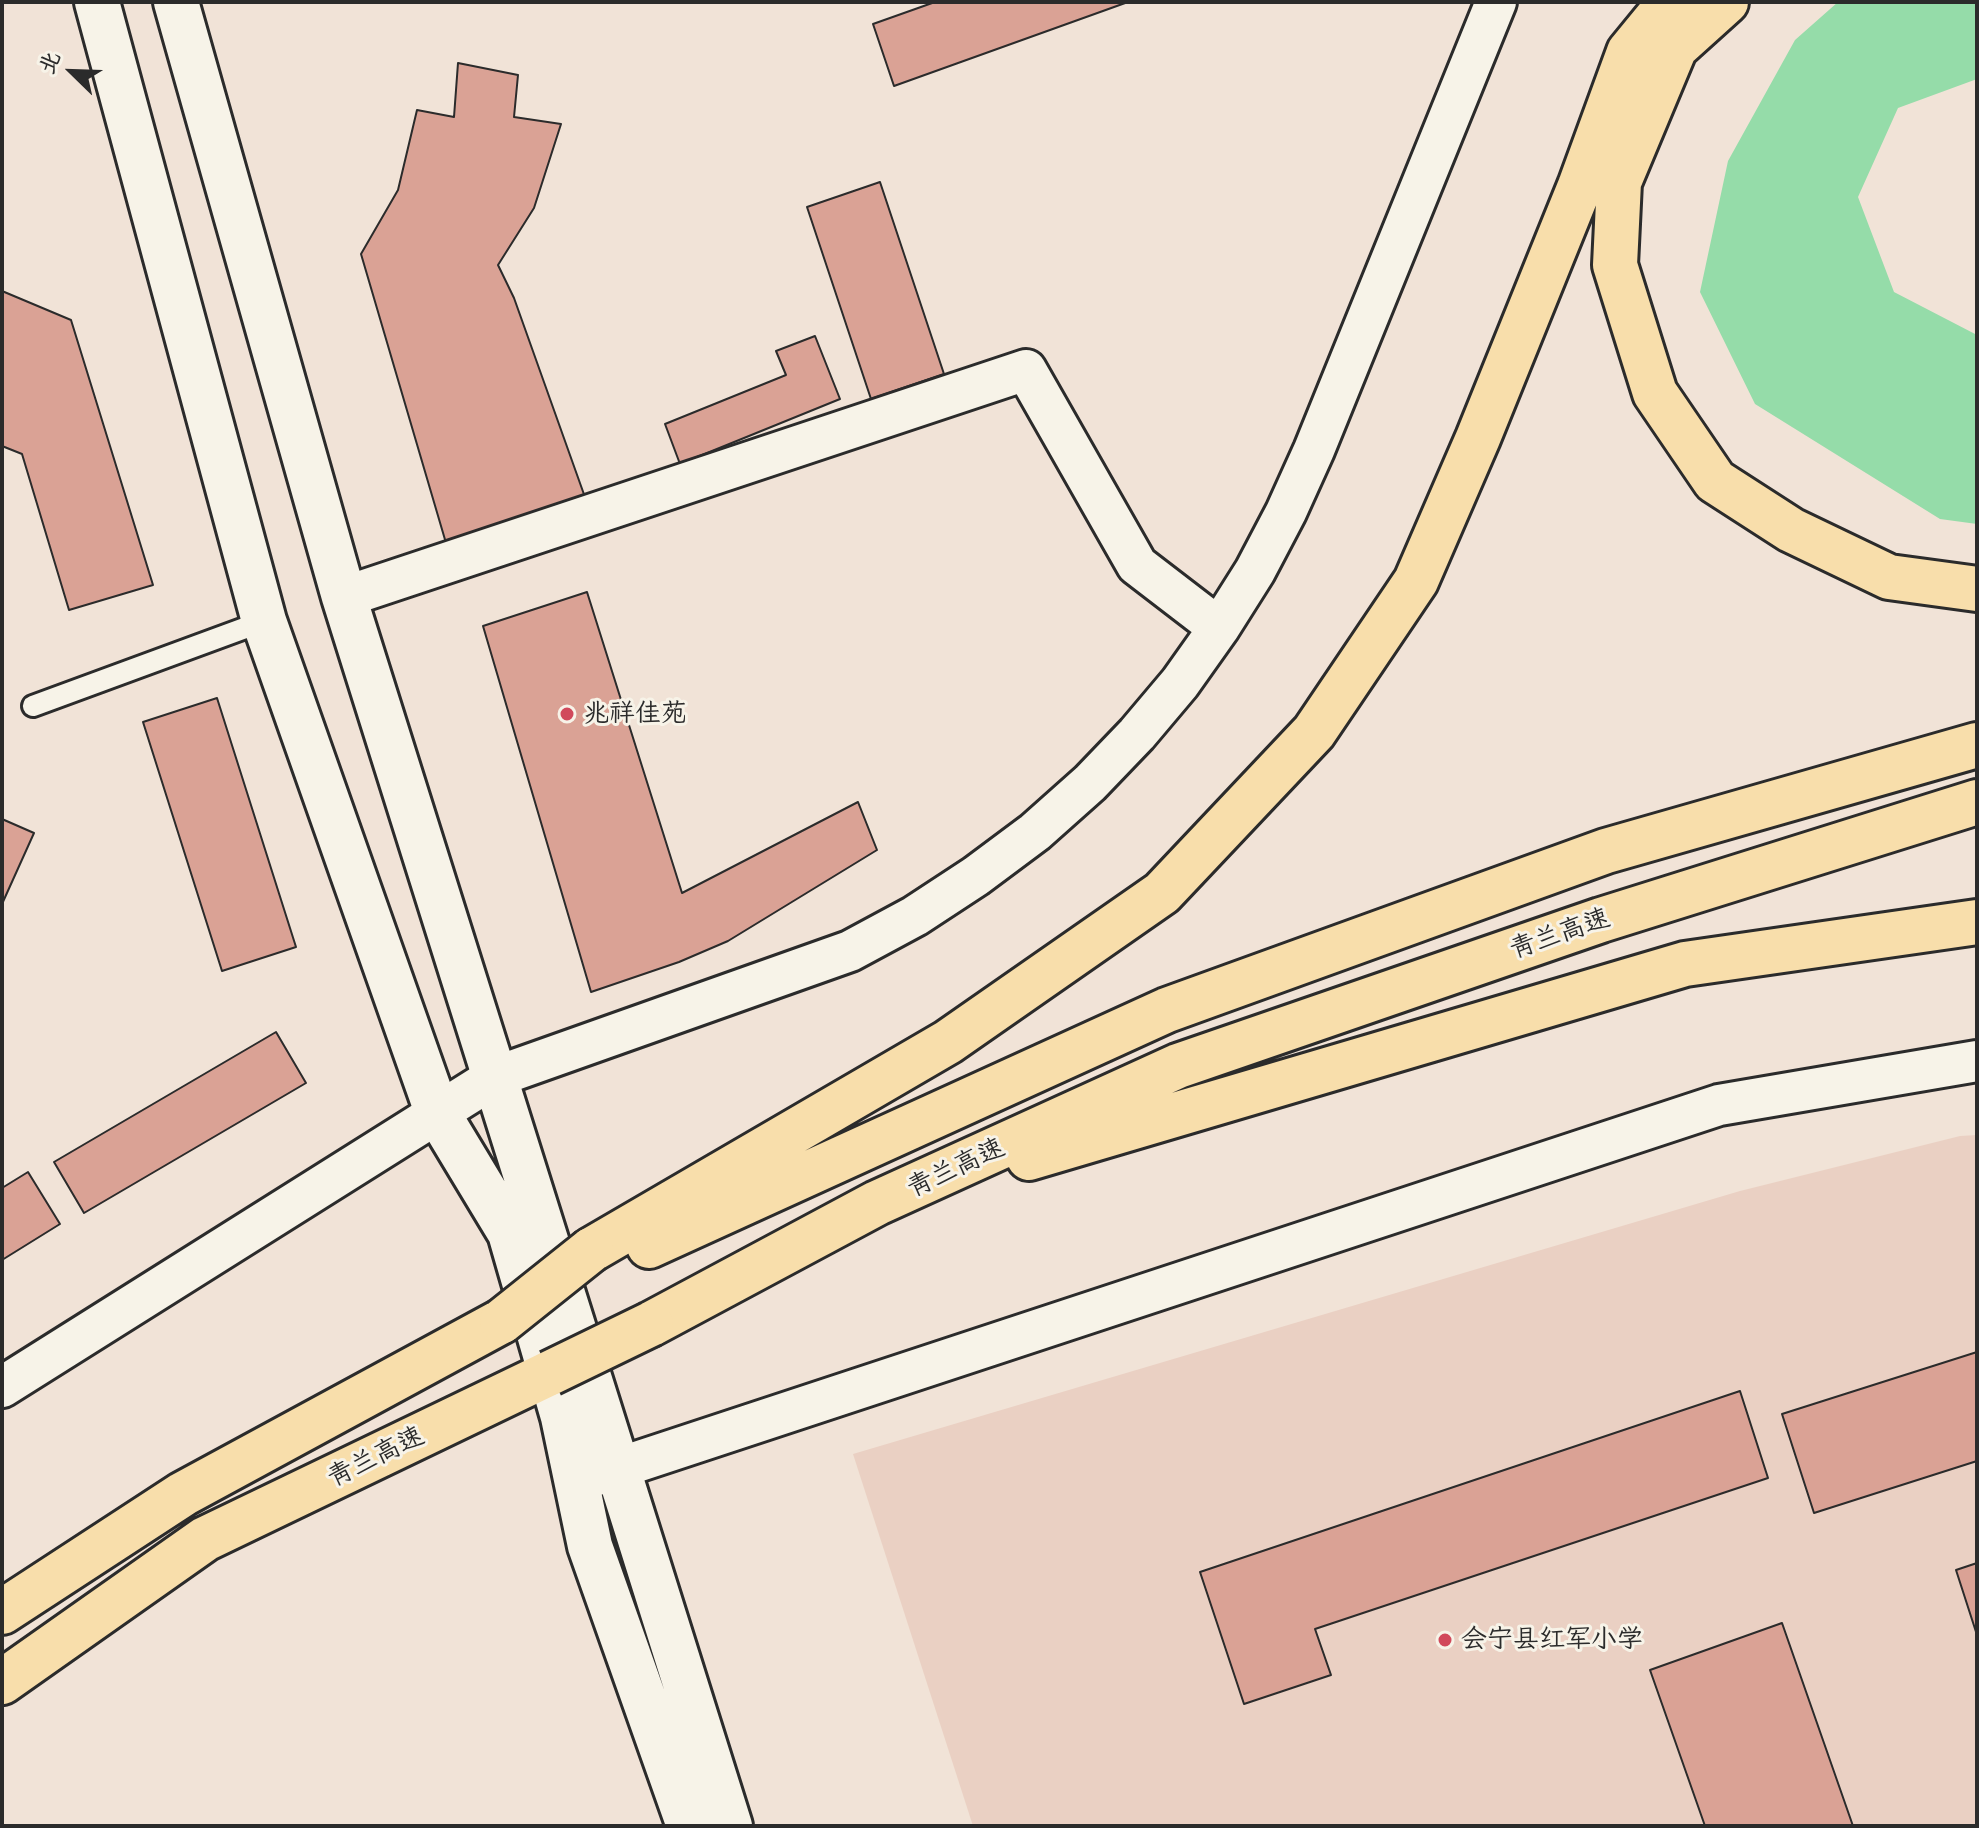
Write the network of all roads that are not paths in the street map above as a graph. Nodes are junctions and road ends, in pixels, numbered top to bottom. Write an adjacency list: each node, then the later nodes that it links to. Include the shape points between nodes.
1 (97, 2): 8 (main road)
2 (176, 2): 7 (main road)
3 (1496, 2): 9 (street, via 1314,450 1255,571)
4 (1670, 2): 18 (highway, via 1629,52 1580,186 1416,581 1314,732 1162,893 948,1042)
5 (1726, 2): 6 (highway, via 1675,48 1619,182 1615,265 1655,393 1715,481 1791,530 1889,577)
6 (1977, 589)
7 (344, 597): 9 (street, via 1026,370 1137,565); 15 (main road)
8 (264, 621): 10 (lane); 16 (main road)
9 (1219, 628): 15 (street, via 1180,683 1090,783 1035,832 915,916 850,951)
10 (33, 706)
11 (1977, 745): 18 (highway, via 1606,851 1167,1010)
12 (1977, 802): 17 (highway, 青兰高速, via 1601,920 1178,1066)
13 (1977, 922): 17 (highway, via 1685,964)
14 (1977, 1061): 20 (street, via 1719,1105)
15 (495, 1077): 16 (street); 20 (main road)
16 (437, 1112): 19 (street); 21 (main road, via 510,1233)
17 (877, 1203): 23 (highway, 青兰高速, bridge, via 651,1324 205,1539)
18 (597, 1259): 22 (highway, bridge, via 502,1321 183,1494)
19 (2, 1387)
20 (618, 1468): 21 (street); 25 (main road)
21 (577, 1481): 24 (main road, via 590,1546)
22 (2, 1612)
23 (2, 1682)
24 (689, 1826)
25 (730, 1826)

